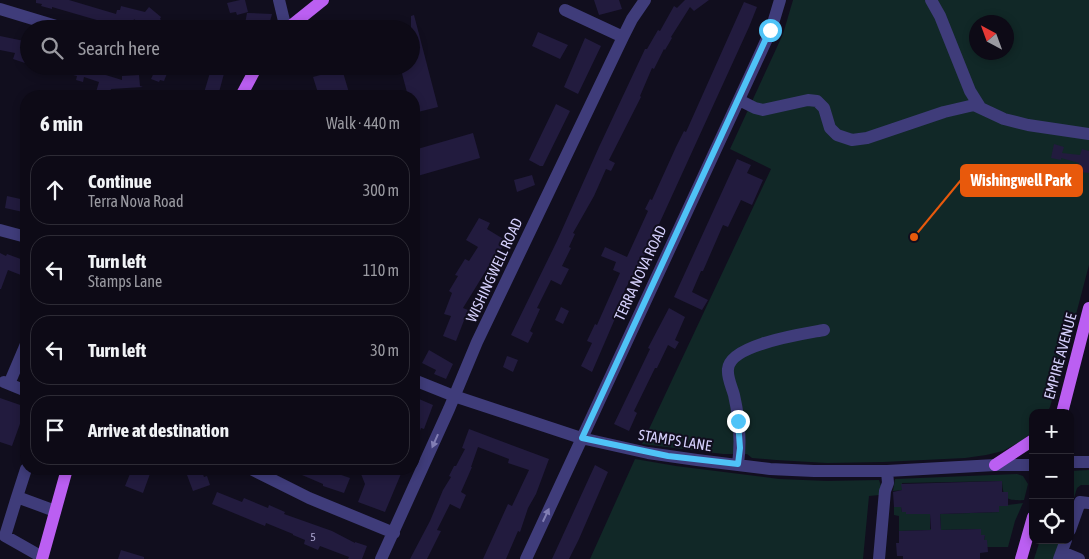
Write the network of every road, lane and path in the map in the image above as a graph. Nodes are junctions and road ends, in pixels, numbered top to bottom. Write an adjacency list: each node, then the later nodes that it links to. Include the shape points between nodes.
1 (279, 0): 9 (street)
2 (323, 0): 10 (main road)
3 (645, 0): 11 (street, WISHINGWELL ROAD)
4 (780, 0): 14 (street, TERRA NOVA ROAD)
5 (931, 0): 15 (street, via 974,100)
6 (0, 9): 8 (street)
7 (565, 10): 11 (street)
8 (36, 20)
9 (284, 20)
10 (297, 20)
11 (623, 37): 24 (street, WISHINGWELL ROAD)
12 (252, 75): 13 (main road)
13 (244, 90)
14 (739, 100): 15 (street, via 763,110 808,100 817,102 824,108 830,128 837,135 852,140 965,107); 28 (street, TERRA NOVA ROAD)
15 (980, 107): 16 (street, via 1004,119 1028,125)
16 (1089, 134)
17 (0, 230): 18 (street)
18 (20, 235)
19 (1089, 308): 25 (main road, EMPIRE AVENUE)
20 (824, 330): 32 (street, via 772,341 739,353 731,360 728,369 738,421)
21 (20, 356): 23 (street, via 7,383)
22 (420, 382): 24 (street, STAMPS LANE)
23 (20, 388)
24 (454, 396): 28 (street, STAMPS LANE); 36 (street, WISHINGWELL ROAD, one-way to 36)
25 (1065, 399): 26 (main road); 27 (main road, EMPIRE AVENUE)
26 (1057, 409)
27 (1063, 409)
28 (582, 438): 32 (street, STAMPS LANE, via 662,455); 50 (street, TERRA NOVA ROAD, one-way to 28)
29 (1029, 443): 33 (main road)
30 (1074, 462): 31 (street)
31 (1089, 462)
32 (738, 464): 35 (street, STAMPS LANE, via 770,469)
33 (995, 465): 34 (street, STAMPS LANE); 35 (street, STAMPS LANE)
34 (1029, 465)
35 (887, 471): 51 (street)
36 (420, 474)
37 (24, 475): 41 (street)
38 (65, 475): 43 (main road)
39 (263, 475): 46 (street, via 308,498)
40 (419, 475): 46 (street, WISHINGWELL ROAD, one-way to 46)
41 (17, 497): 43 (street); 48 (street, via 5,536)
42 (1089, 503): 44 (street, via 1080,502)
43 (54, 511): 48 (main road)
44 (1074, 519)
45 (1029, 531): 52 (main road)
46 (394, 533): 49 (street, WISHINGWELL ROAD)
47 (1063, 550): 53 (street)
48 (42, 558)
49 (381, 559)
50 (526, 559)
51 (879, 559)
52 (1021, 559)
53 (1079, 559)

